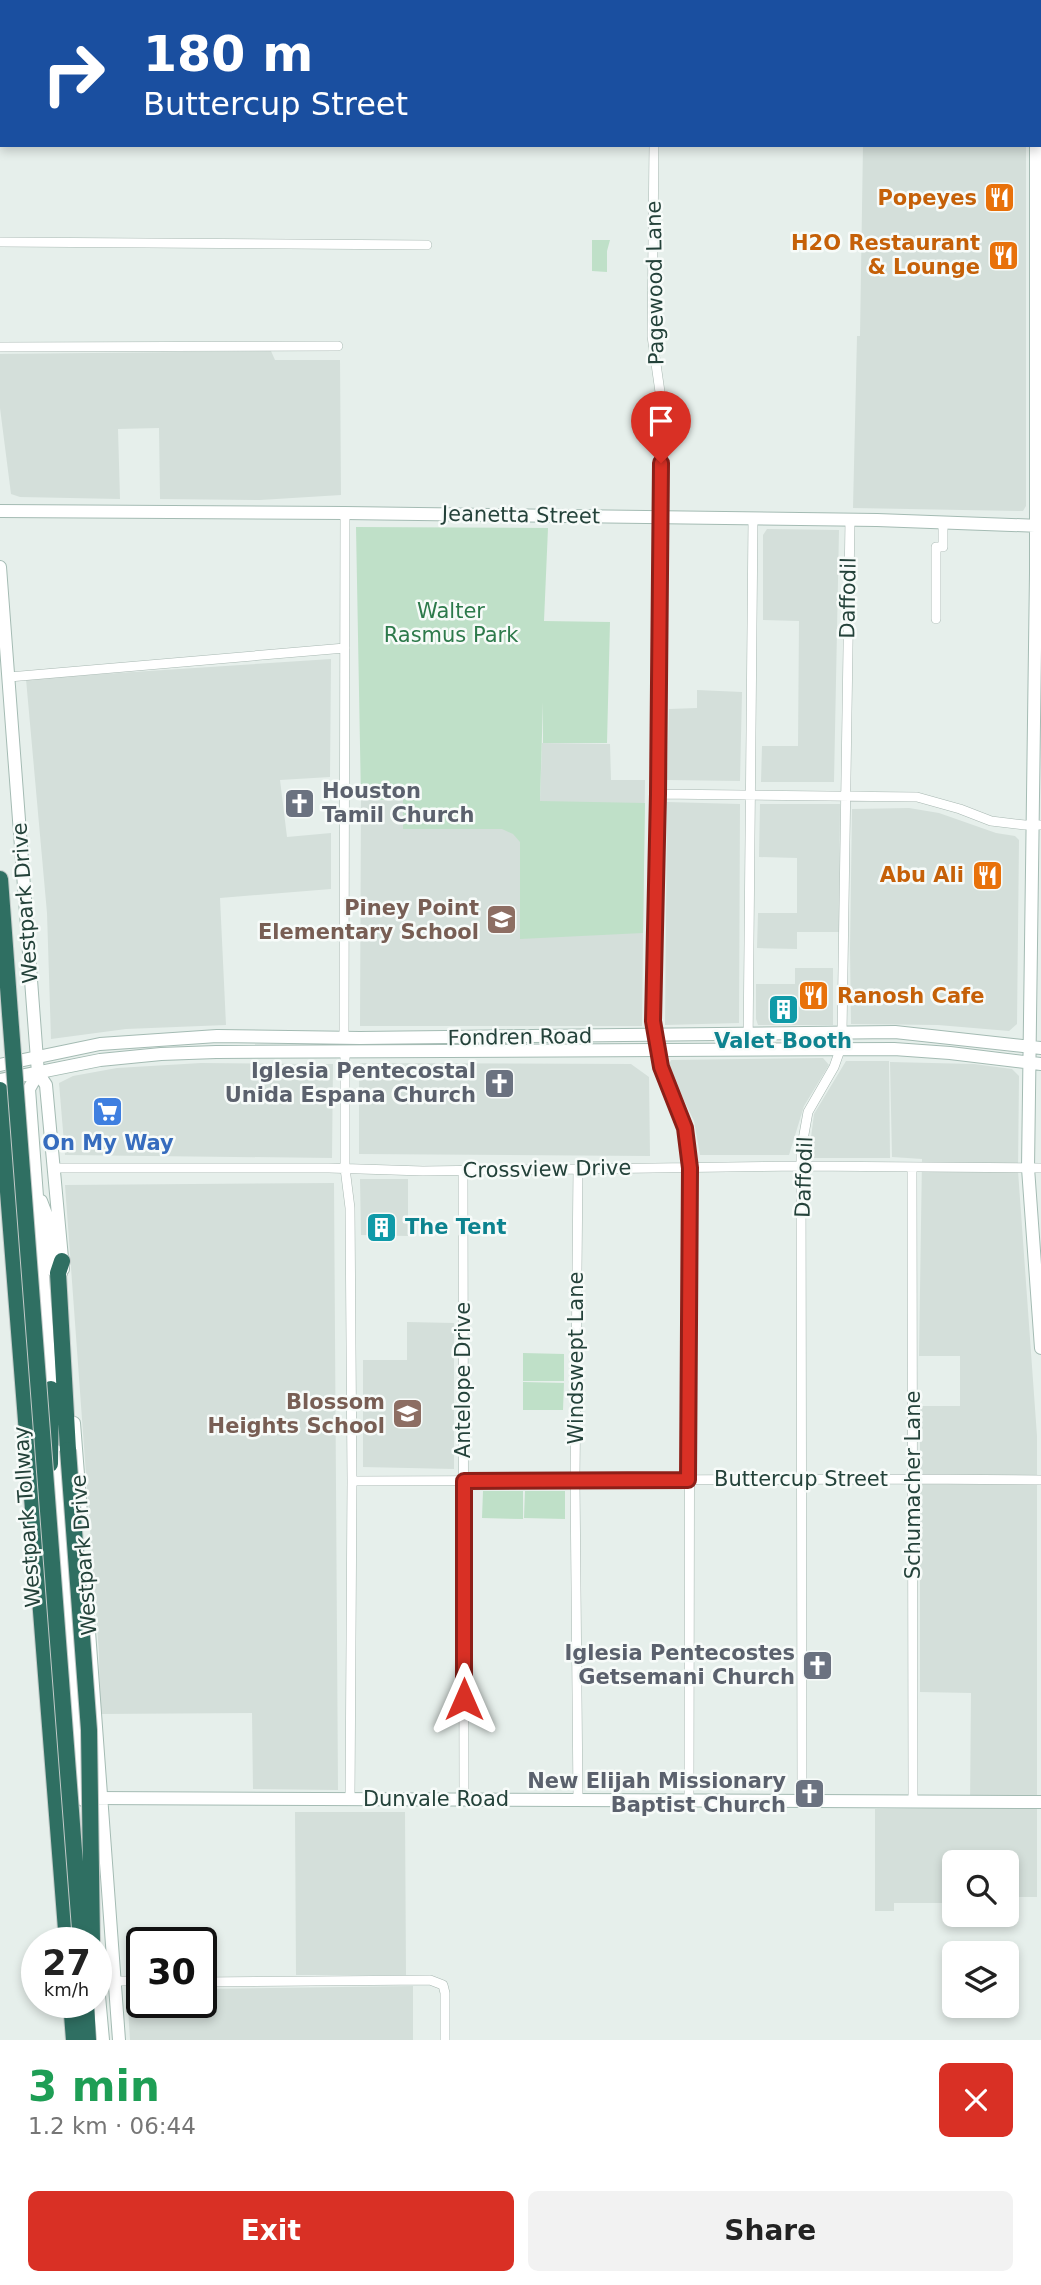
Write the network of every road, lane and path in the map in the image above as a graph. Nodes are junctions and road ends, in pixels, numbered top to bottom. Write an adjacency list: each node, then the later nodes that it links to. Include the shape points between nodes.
1 (654, 147): 9 (street, Pagewood Lane, via 652,336 662,406)
2 (1036, 147): 13 (main road)
3 (0, 242): 4 (street)
4 (427, 245)
5 (338, 346): 6 (street)
6 (0, 347)
7 (0, 511): 8 (main road, Jeanetta Street)
8 (345, 513): 9 (main road, Jeanetta Street); 16 (street)
9 (660, 518): 10 (main road, Jeanetta Street); 18 (street, Pagewood Lane)
10 (752, 519): 11 (main road, Jeanetta Street); 19 (street)
11 (849, 520): 12 (main road, Jeanetta Street); 20 (street, Daffodil)
12 (943, 522): 13 (main road, Jeanetta Street); 15 (street, via 943,547 936,547)
13 (1038, 526): 21 (main road)
14 (0, 567): 17 (main road, Westpark Drive)
15 (936, 619)
16 (345, 648): 17 (street); 29 (street)
17 (9, 677): 41 (main road, Westpark Drive)
18 (658, 794): 19 (street); 25 (street, Pagewood Lane)
19 (749, 795): 20 (street); 23 (street)
20 (844, 796): 21 (street, via 917,797 991,821); 24 (street, Daffodil)
21 (1037, 825): 32 (main road)
22 (0, 879): 79 (highway, Westpark Tollway, bridge)
23 (748, 1033): 24 (main road, Fondren Road); 25 (main road, Fondren Road); 34 (street)
24 (842, 1033): 32 (main road, Fondren Road, via 895,1032); 35 (street, Daffodil)
25 (655, 1034): 28 (main road, Fondren Road); 33 (street, Pagewood Lane)
26 (217, 1035): 29 (main road, Fondren Road); 31 (main road, Fondren Road); 36 (main road)
27 (412, 1037): 29 (main road, Fondren Road); 30 (main road, Fondren Road); 38 (main road, via 356,1045)
28 (553, 1037): 30 (main road, Fondren Road); 40 (main road)
29 (344, 1038): 37 (main road, via 337,1044)
30 (454, 1038): 39 (main road)
31 (121, 1042): 41 (main road, Fondren Road); 42 (main road)
32 (1036, 1047): 43 (main road)
33 (658, 1050): 34 (main road, Fondren Road); 40 (main road, Fondren Road); 52 (street, Pagewood Lane, via 685,1128)
34 (748, 1050): 35 (main road, Fondren Road)
35 (840, 1051): 43 (main road, Fondren Road, via 919,1051); 48 (street, Daffodil, via 808,1112)
36 (216, 1052): 37 (main road, Fondren Road); 42 (main road, Fondren Road)
37 (288, 1052): 38 (main road, Fondren Road)
38 (345, 1052): 39 (main road, Fondren Road); 50 (street)
39 (453, 1052): 40 (main road, Fondren Road)
40 (552, 1052)
41 (37, 1058): 44 (main road, Fondren Road); 45 (main road, Westpark Drive)
42 (121, 1058): 45 (main road, Fondren Road)
43 (1035, 1063): 54 (main road)
44 (0, 1065)
45 (38, 1073): 46 (main road, Fondren Road); 49 (main road, Westpark Drive, via 46,1085); 56 (main road, Westpark Drive, via 29,1089)
46 (0, 1080)
47 (0, 1090): 68 (highway, Westpark Tollway)
48 (802, 1166): 52 (street, Crossview Drive); 53 (street, Crossview Drive); 64 (street, Daffodil)
49 (54, 1168): 50 (street, Crossview Drive); 57 (main road, Westpark Drive)
50 (345, 1168): 55 (street, Crossview Drive); 66 (street, via 350,1208)
51 (578, 1168): 52 (street, Crossview Drive); 55 (street, Crossview Drive); 62 (street, Windswept Lane)
52 (690, 1168): 63 (street, Pagewood Lane)
53 (912, 1168): 54 (street, Crossview Drive); 61 (street, Schumacher Lane)
54 (1035, 1168): 58 (main road)
55 (463, 1170): 67 (street, Antelope Drive)
56 (36, 1187): 57 (main road, via 49,1222 54,1271); 60 (main road, Westpark Drive)
57 (61, 1269): 70 (main road, Westpark Drive); 81 (highway, bridge, via 68,1450 89,1730)
58 (1038, 1271): 59 (main road)
59 (1041, 1348)
60 (51, 1390): 68 (highway); 69 (main road, Westpark Drive)
61 (912, 1479): 64 (street, Buttercup Street); 65 (street, Buttercup Street); 76 (street, Schumacher Lane)
62 (575, 1480): 63 (street, Buttercup Street); 67 (street, Buttercup Street); 73 (street, Windswept Lane)
63 (688, 1480): 64 (street, Buttercup Street); 74 (street, Pagewood Lane)
64 (802, 1480): 75 (street, Daffodil)
65 (1041, 1480)
66 (352, 1481): 67 (street, Buttercup Street); 71 (street)
67 (464, 1481): 72 (street, Antelope Drive)
68 (47, 1688): 78 (highway, Westpark Tollway)
69 (83, 1798): 70 (main road, Dunvale Road); 80 (main road, Westpark Drive)
70 (101, 1798): 71 (main road, Dunvale Road); 82 (main road, Westpark Drive)
71 (349, 1799): 72 (main road, Dunvale Road)
72 (464, 1799): 73 (main road, Dunvale Road)
73 (578, 1800): 74 (main road, Dunvale Road)
74 (689, 1800): 75 (main road, Dunvale Road)
75 (802, 1801): 76 (main road, Dunvale Road)
76 (913, 1801): 77 (main road, Dunvale Road)
77 (1041, 1802)
78 (65, 1927)
79 (80, 1927)
80 (92, 1927)
81 (93, 1927)
82 (115, 1981): 83 (street); 92 (main road, Westpark Drive)
83 (126, 1981)
84 (217, 1982): 93 (street, via 430,1980 443,1984)
85 (72, 2018): 89 (highway)
86 (88, 2018): 90 (highway)
87 (91, 2018): 90 (highway)
88 (101, 2018): 91 (main road)
89 (74, 2040)
90 (90, 2040)
91 (103, 2040)
92 (119, 2040)
93 (445, 2040)

